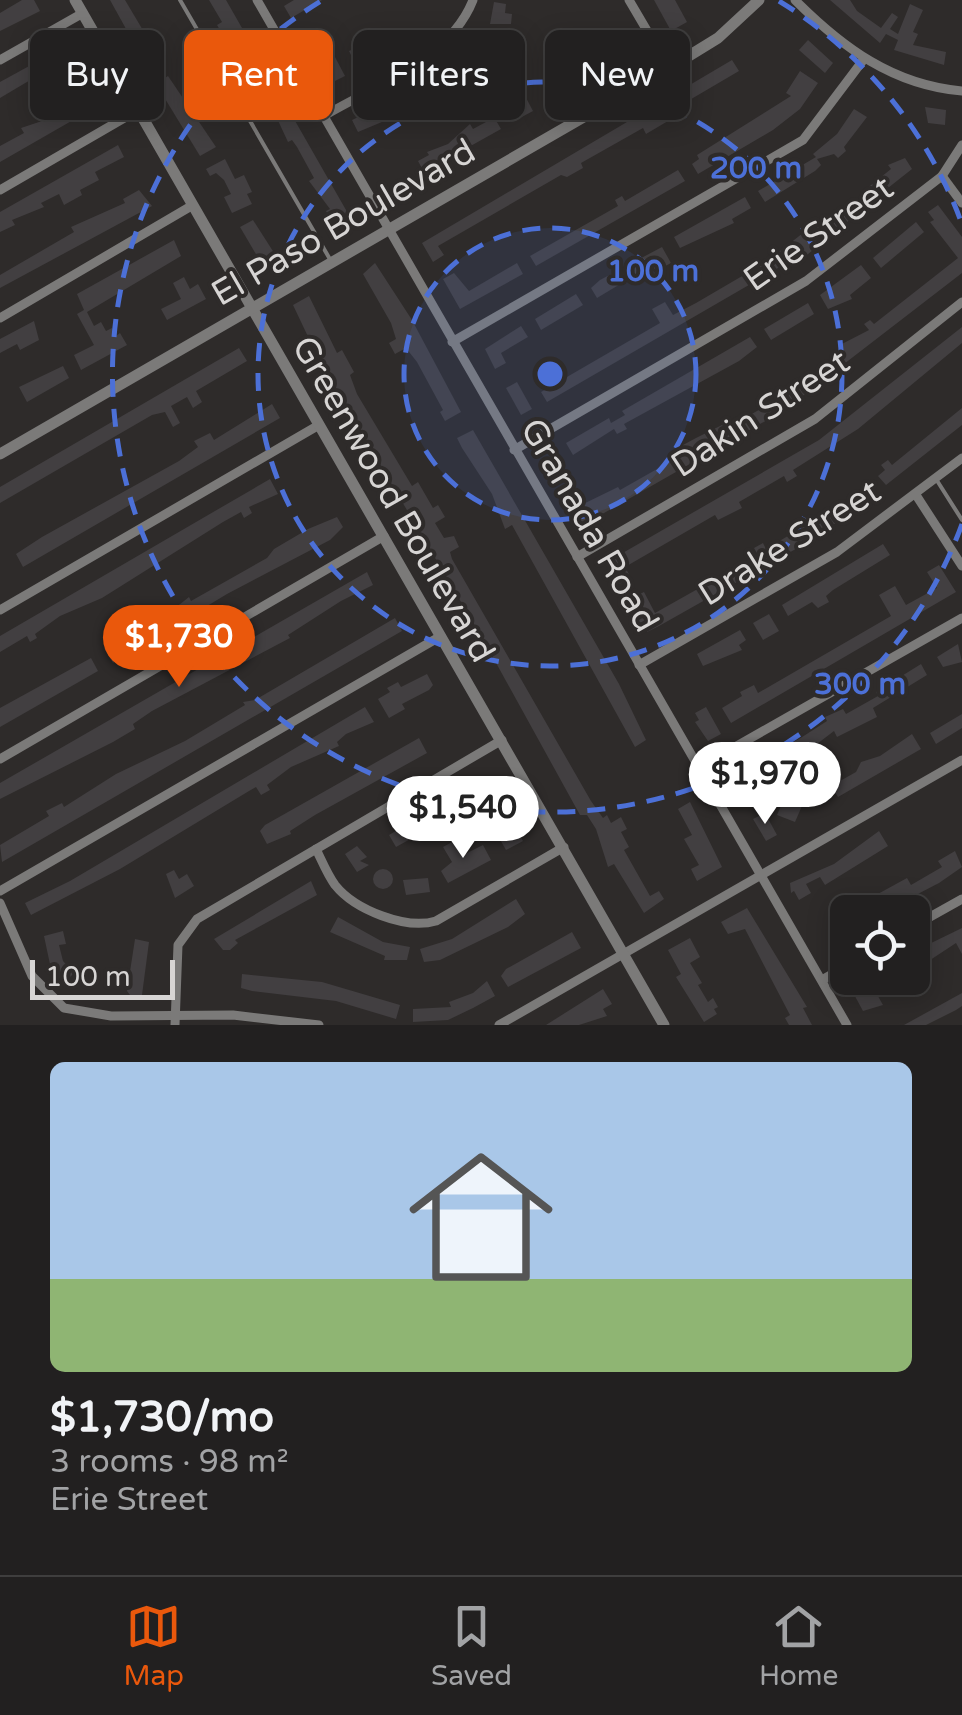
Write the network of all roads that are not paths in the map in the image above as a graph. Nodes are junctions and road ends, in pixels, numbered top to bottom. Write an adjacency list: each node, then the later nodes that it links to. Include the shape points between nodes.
1 (75, 0): 8 (street, Greenwood Boulevard)
2 (180, 0): 27 (lane)
3 (257, 0): 10 (street, Granada Road)
4 (473, 0): 16 (street, via 448,40)
5 (629, 0): 11 (street)
6 (759, 0): 12 (street, El Paso Boulevard)
7 (795, 0): 13 (street)
8 (82, 13): 9 (street, Greenwood Boulevard); 14 (street)
9 (92, 30)
10 (274, 30)
11 (647, 30)
12 (690, 55)
13 (864, 59): 15 (street, via 918,84); 31 (street, via 803,140)
14 (0, 60)
15 (962, 90)
16 (333, 110)
17 (121, 120): 23 (street)
18 (144, 120): 25 (street, Greenwood Boulevard)
19 (326, 120): 26 (street, Granada Road)
20 (578, 120): 26 (street, El Paso Boulevard)
21 (962, 145): 22 (street, Erie Street)
22 (942, 176): 24 (street); 33 (street, Erie Street, via 806,281)
23 (0, 190)
24 (962, 203)
25 (194, 205): 29 (street, Greenwood Boulevard); 30 (street)
26 (386, 230): 27 (street, El Paso Boulevard); 31 (street, Granada Road)
27 (331, 261): 29 (street, El Paso Boulevard)
28 (962, 302): 40 (street, Dakin Street, via 815,418)
29 (251, 306): 32 (street, Greenwood Boulevard); 34 (street, El Paso Boulevard)
30 (0, 318)
31 (452, 342): 33 (street, Granada Road)
32 (319, 425): 39 (street, Greenwood Boulevard); 42 (street)
33 (514, 450): 40 (street, Granada Road)
34 (0, 454)
35 (962, 458): 36 (street, Drake Street)
36 (936, 479): 37 (street, Drake Street); 38 (lane)
37 (916, 495): 41 (street); 45 (street, Drake Street, via 837,552)
38 (962, 520)
39 (384, 536): 44 (street, Greenwood Boulevard); 47 (street)
40 (577, 557): 45 (street, Granada Road)
41 (962, 566)
42 (0, 610)
43 (962, 618): 49 (street)
44 (441, 636): 46 (street, Greenwood Boulevard); 53 (street)
45 (640, 664): 49 (street, Granada Road)
46 (502, 740): 50 (street, Greenwood Boulevard); 51 (street)
47 (0, 759)
48 (962, 760): 52 (street)
49 (698, 768): 52 (street, Granada Road)
50 (564, 847): 51 (street, via 418,925 339,890); 57 (street, Greenwood Boulevard)
51 (316, 849): 60 (street, via 215,906 186,931 175,960)
52 (760, 875): 57 (street); 59 (street, Granada Road)
53 (0, 891)
54 (962, 899): 56 (street)
55 (0, 903): 60 (street, via 32,976 56,1003 111,1016)
56 (930, 918)
57 (623, 954): 62 (street); 63 (street, Greenwood Boulevard)
58 (830, 975): 59 (street)
59 (822, 980): 64 (street, Granada Road)
60 (175, 1020): 61 (street, via 254,1016)
61 (319, 1025)
62 (499, 1025)
63 (664, 1025)
64 (848, 1025)

